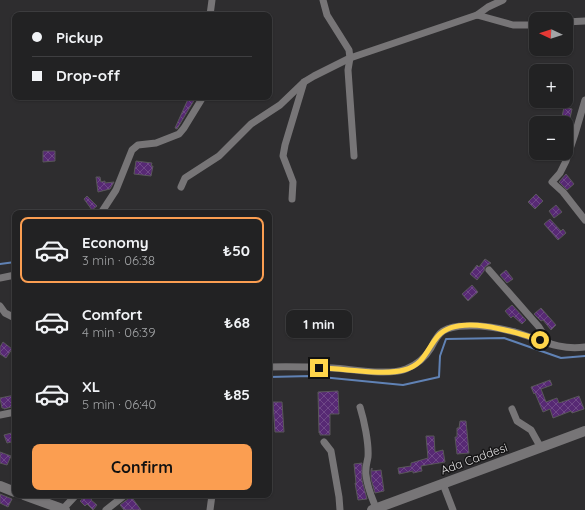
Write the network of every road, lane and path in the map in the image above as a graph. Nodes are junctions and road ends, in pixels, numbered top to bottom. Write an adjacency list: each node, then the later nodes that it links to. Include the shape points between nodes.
1 (212, 0): 4 (street)
2 (323, 0): 9 (street, via 327,15 349,50)
3 (503, 0): 5 (street)
4 (210, 12)
5 (477, 15): 8 (street, via 513,25); 9 (street)
6 (585, 21): 7 (street)
7 (573, 22)
8 (529, 25)
9 (350, 58): 10 (street); 13 (street, via 348,70)
10 (304, 82): 14 (street, via 280,105 251,124 219,156 185,178); 15 (street, via 283,156 293,182)
11 (201, 100): 16 (street, via 179,134 156,143 138,145 132,150 116,190)
12 (585, 100): 17 (street, via 566,161 552,182)
13 (354, 156)
14 (181, 187)
15 (292, 199)
16 (103, 210)
17 (585, 220)
18 (489, 270): 23 (street)
19 (12, 276): 20 (street)
20 (0, 278)
21 (0, 306): 22 (street)
22 (12, 316)
23 (550, 343): 24 (street, via 563,348); 25 (street, via 496,328 452,327 443,331 418,363 405,370)
24 (585, 347)
25 (272, 367)
26 (360, 407): 40 (street, via 367,441 366,476)
27 (512, 409): 32 (street, via 517,421 531,430)
28 (12, 413): 29 (street)
29 (0, 415)
30 (585, 432): 32 (main road, Ada Caddesi)
31 (324, 442): 44 (street, via 331,451)
32 (541, 448): 33 (main road, Ada Caddesi)
33 (443, 484): 40 (main road, Ada Caddesi); 45 (street)
34 (0, 486): 35 (main road)
35 (12, 491)
36 (32, 498): 41 (main road)
37 (74, 498): 41 (street)
38 (121, 498): 42 (street)
39 (212, 498): 43 (street)
40 (374, 509)
41 (64, 510)
42 (106, 510)
43 (210, 510)
44 (340, 510)
45 (453, 510)

